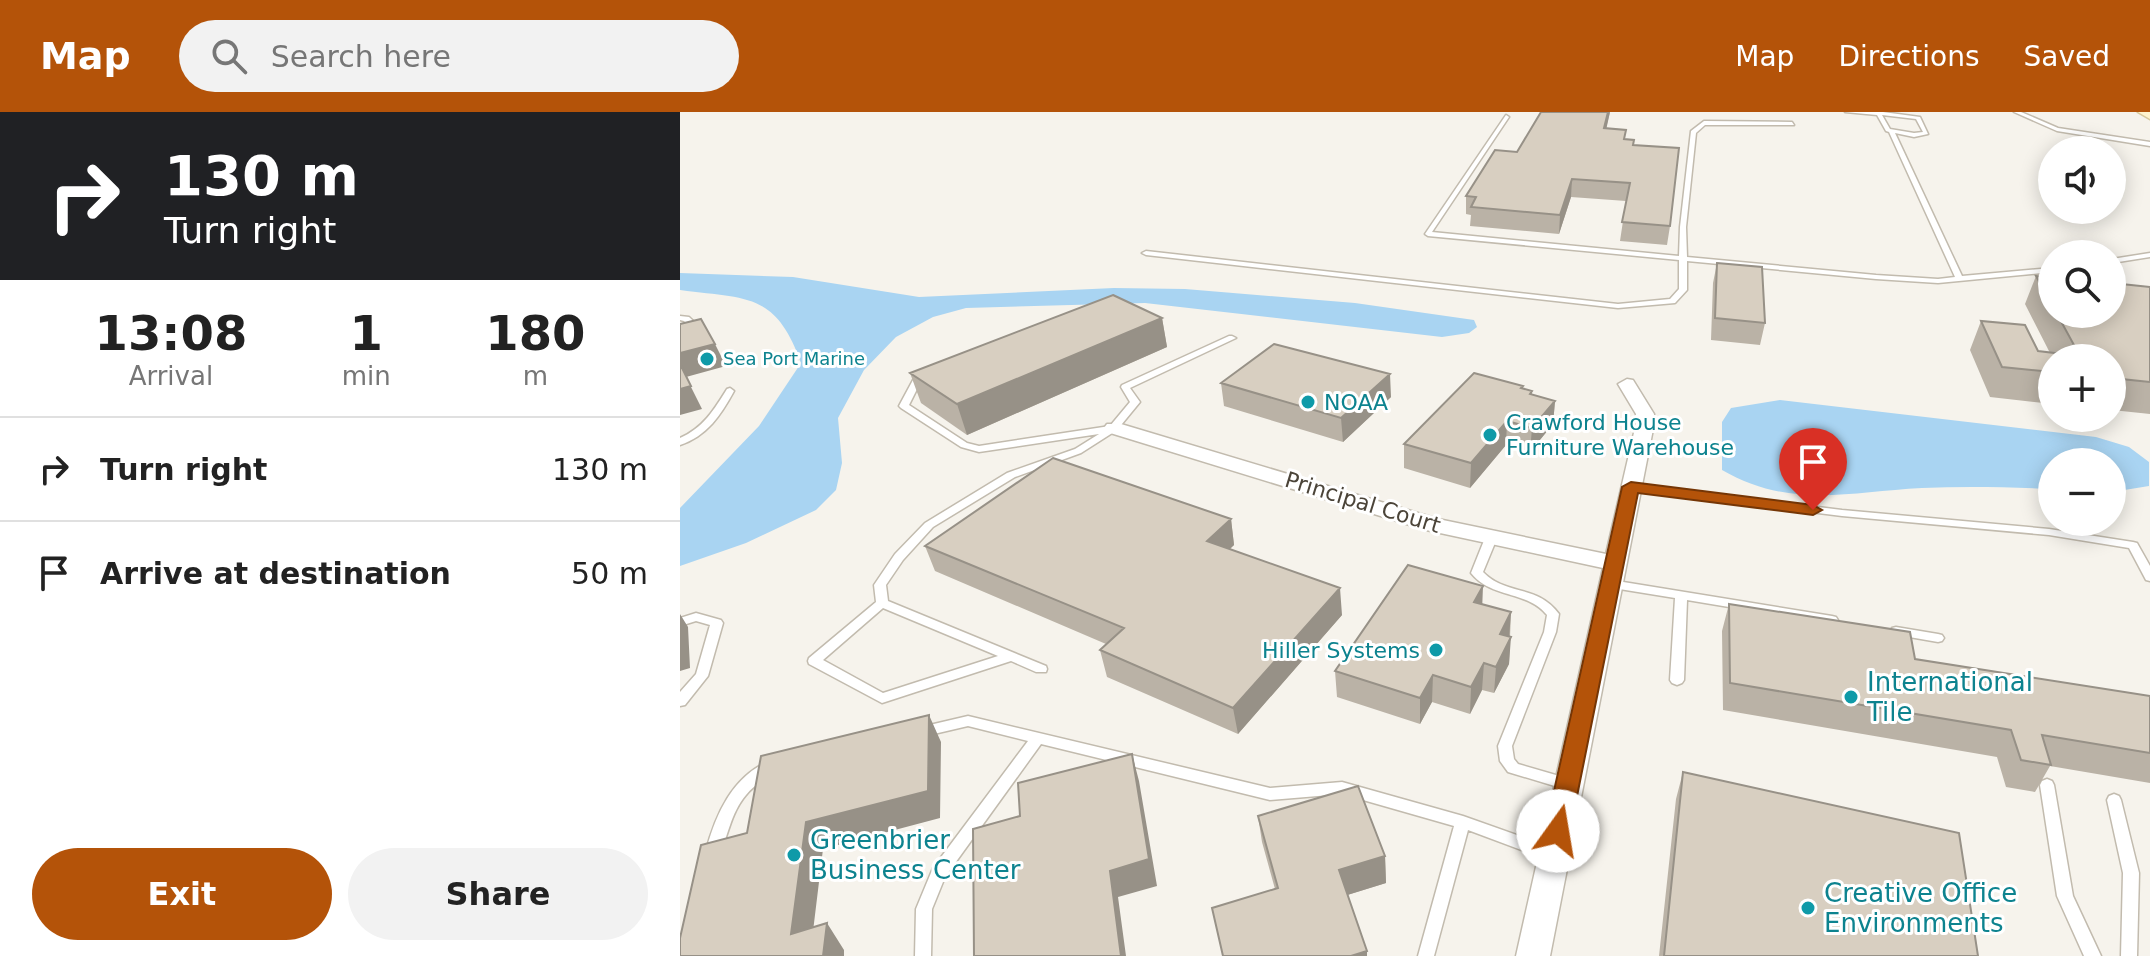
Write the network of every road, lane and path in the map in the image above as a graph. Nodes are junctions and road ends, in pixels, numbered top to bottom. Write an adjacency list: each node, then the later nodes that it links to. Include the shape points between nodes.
1 (1848, 112): 4 (lane)
2 (2017, 112): 9 (lane, via 2057,129)
3 (2145, 112): 5 (main road)
4 (1878, 113): 8 (lane); 8 (lane, via 1918,118 1927,131)
5 (2150, 115)
6 (1506, 117): 12 (lane, via 1428,234)
7 (1792, 124): 12 (lane, via 1704,123 1693,132 1683,227)
8 (1892, 132): 15 (lane)
9 (2150, 144)
10 (1146, 253): 12 (lane, via 1618,306 1672,301 1683,290)
11 (2150, 255): 13 (lane)
12 (1686, 257): 15 (lane, via 1876,277)
13 (2126, 259)
14 (2038, 271): 15 (lane)
15 (1960, 279)
16 (680, 318): 17 (lane)
17 (703, 333)
18 (1232, 338): 22 (lane, via 1125,387 1135,402)
19 (930, 371): 22 (lane, via 916,382 904,406 964,445 979,449)
20 (1627, 384): 24 (street, via 1645,414)
21 (730, 391): 23 (lane, via 714,420)
22 (1114, 428): 25 (street, Principal Court); 29 (lane, via 1078,451 1011,475 929,525 880,585)
23 (680, 442)
24 (1631, 487): 26 (street); 27 (lane, via 2133,545)
25 (1491, 538): 26 (street, Principal Court); 41 (lane, via 1477,573 1483,582 1534,597 1553,614 1505,746 1507,761 1513,768)
26 (1613, 574): 28 (lane); 41 (street)
27 (2150, 577)
28 (1681, 596): 31 (lane); 36 (lane)
29 (882, 603): 34 (lane); 34 (lane, via 814,661 882,698)
30 (680, 622): 37 (lane, via 696,617 717,623 702,676)
31 (1847, 623)
32 (1877, 628): 33 (lane)
33 (1938, 638)
34 (1010, 657): 35 (lane)
35 (1041, 669)
36 (1677, 680)
37 (680, 701)
38 (908, 734): 39 (lane, via 968,721)
39 (1038, 737): 44 (lane, via 1270,794 1342,788); 47 (lane, via 939,873 924,909)
40 (788, 761): 46 (lane, via 757,773 737,791 721,820)
41 (1568, 784): 45 (street)
42 (2047, 785): 50 (lane, via 2065,896)
43 (2114, 800): 51 (lane, via 2131,873)
44 (1463, 822): 45 (lane); 48 (lane)
45 (1553, 855): 49 (street)
46 (711, 865)
47 (923, 956)
48 (1426, 956)
49 (1533, 956)
50 (2093, 956)
51 (2129, 956)

